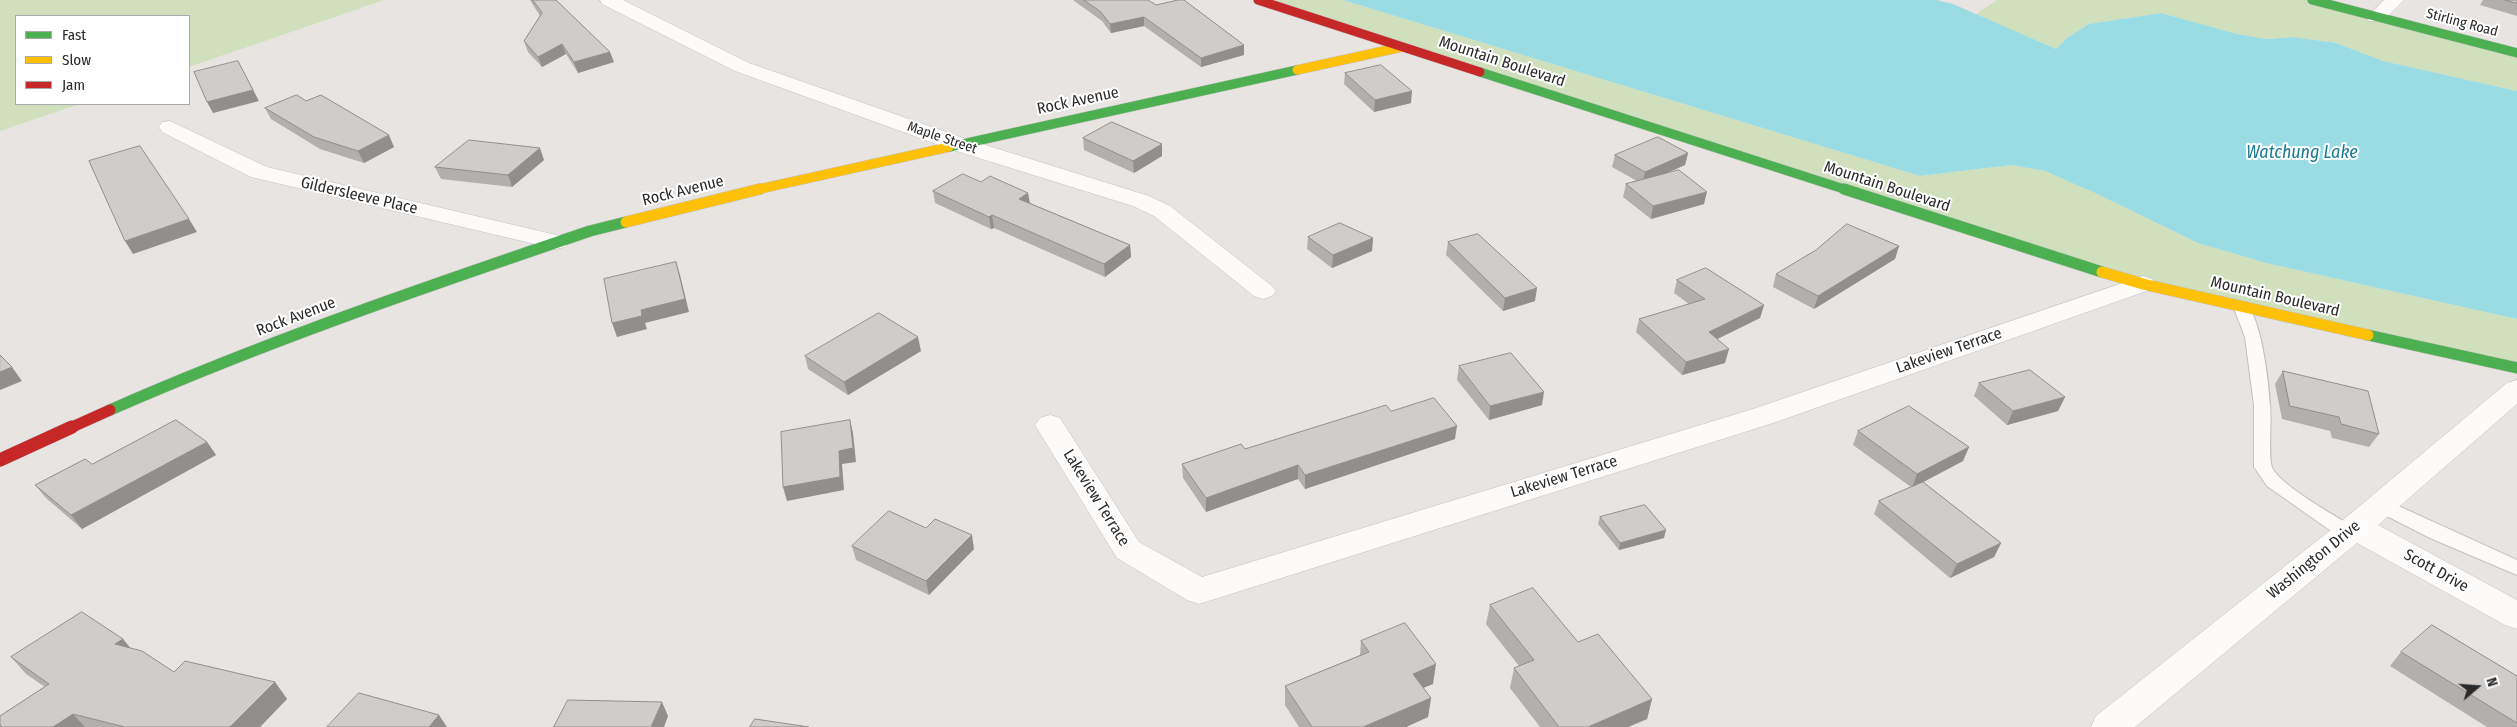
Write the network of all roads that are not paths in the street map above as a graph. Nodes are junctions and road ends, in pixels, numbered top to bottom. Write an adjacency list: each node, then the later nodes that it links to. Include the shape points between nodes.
1 (608, 0): 9 (street, Maple Street, via 742,67)
2 (1258, 0): 6 (street, Mountain Boulevard)
3 (2312, 0): 5 (street, Stirling Road)
4 (2395, 0): 5 (street)
5 (2376, 17): 7 (street, Stirling Road)
6 (1402, 47): 9 (street, Rock Avenue); 11 (street, Mountain Boulevard)
7 (2517, 53)
8 (170, 126): 10 (street, Gildersleeve Place, via 259,172)
9 (958, 144): 10 (street, Rock Avenue, via 767,187); 12 (street, Maple Street, via 1162,210)
10 (556, 242): 17 (street, Rock Avenue, via 374,304 155,389)
11 (2143, 284): 13 (street, Mountain Boulevard); 16 (street, Lakeview Terrace, via 1763,416 1199,590 1128,550)
12 (1264, 291)
13 (2241, 306): 14 (street, Mountain Boulevard); 19 (lane, via 2253,338 2262,405 2263,468 2273,482 2290,495)
14 (2517, 368)
15 (2517, 390): 18 (street, Washington Drive)
16 (1050, 426)
17 (0, 460)
18 (2381, 505): 19 (street, Washington Drive); 20 (lane)
19 (2351, 530): 21 (street, Scott Drive); 22 (street, Washington Drive)
20 (2517, 568)
21 (2517, 616)
22 (2108, 727)

